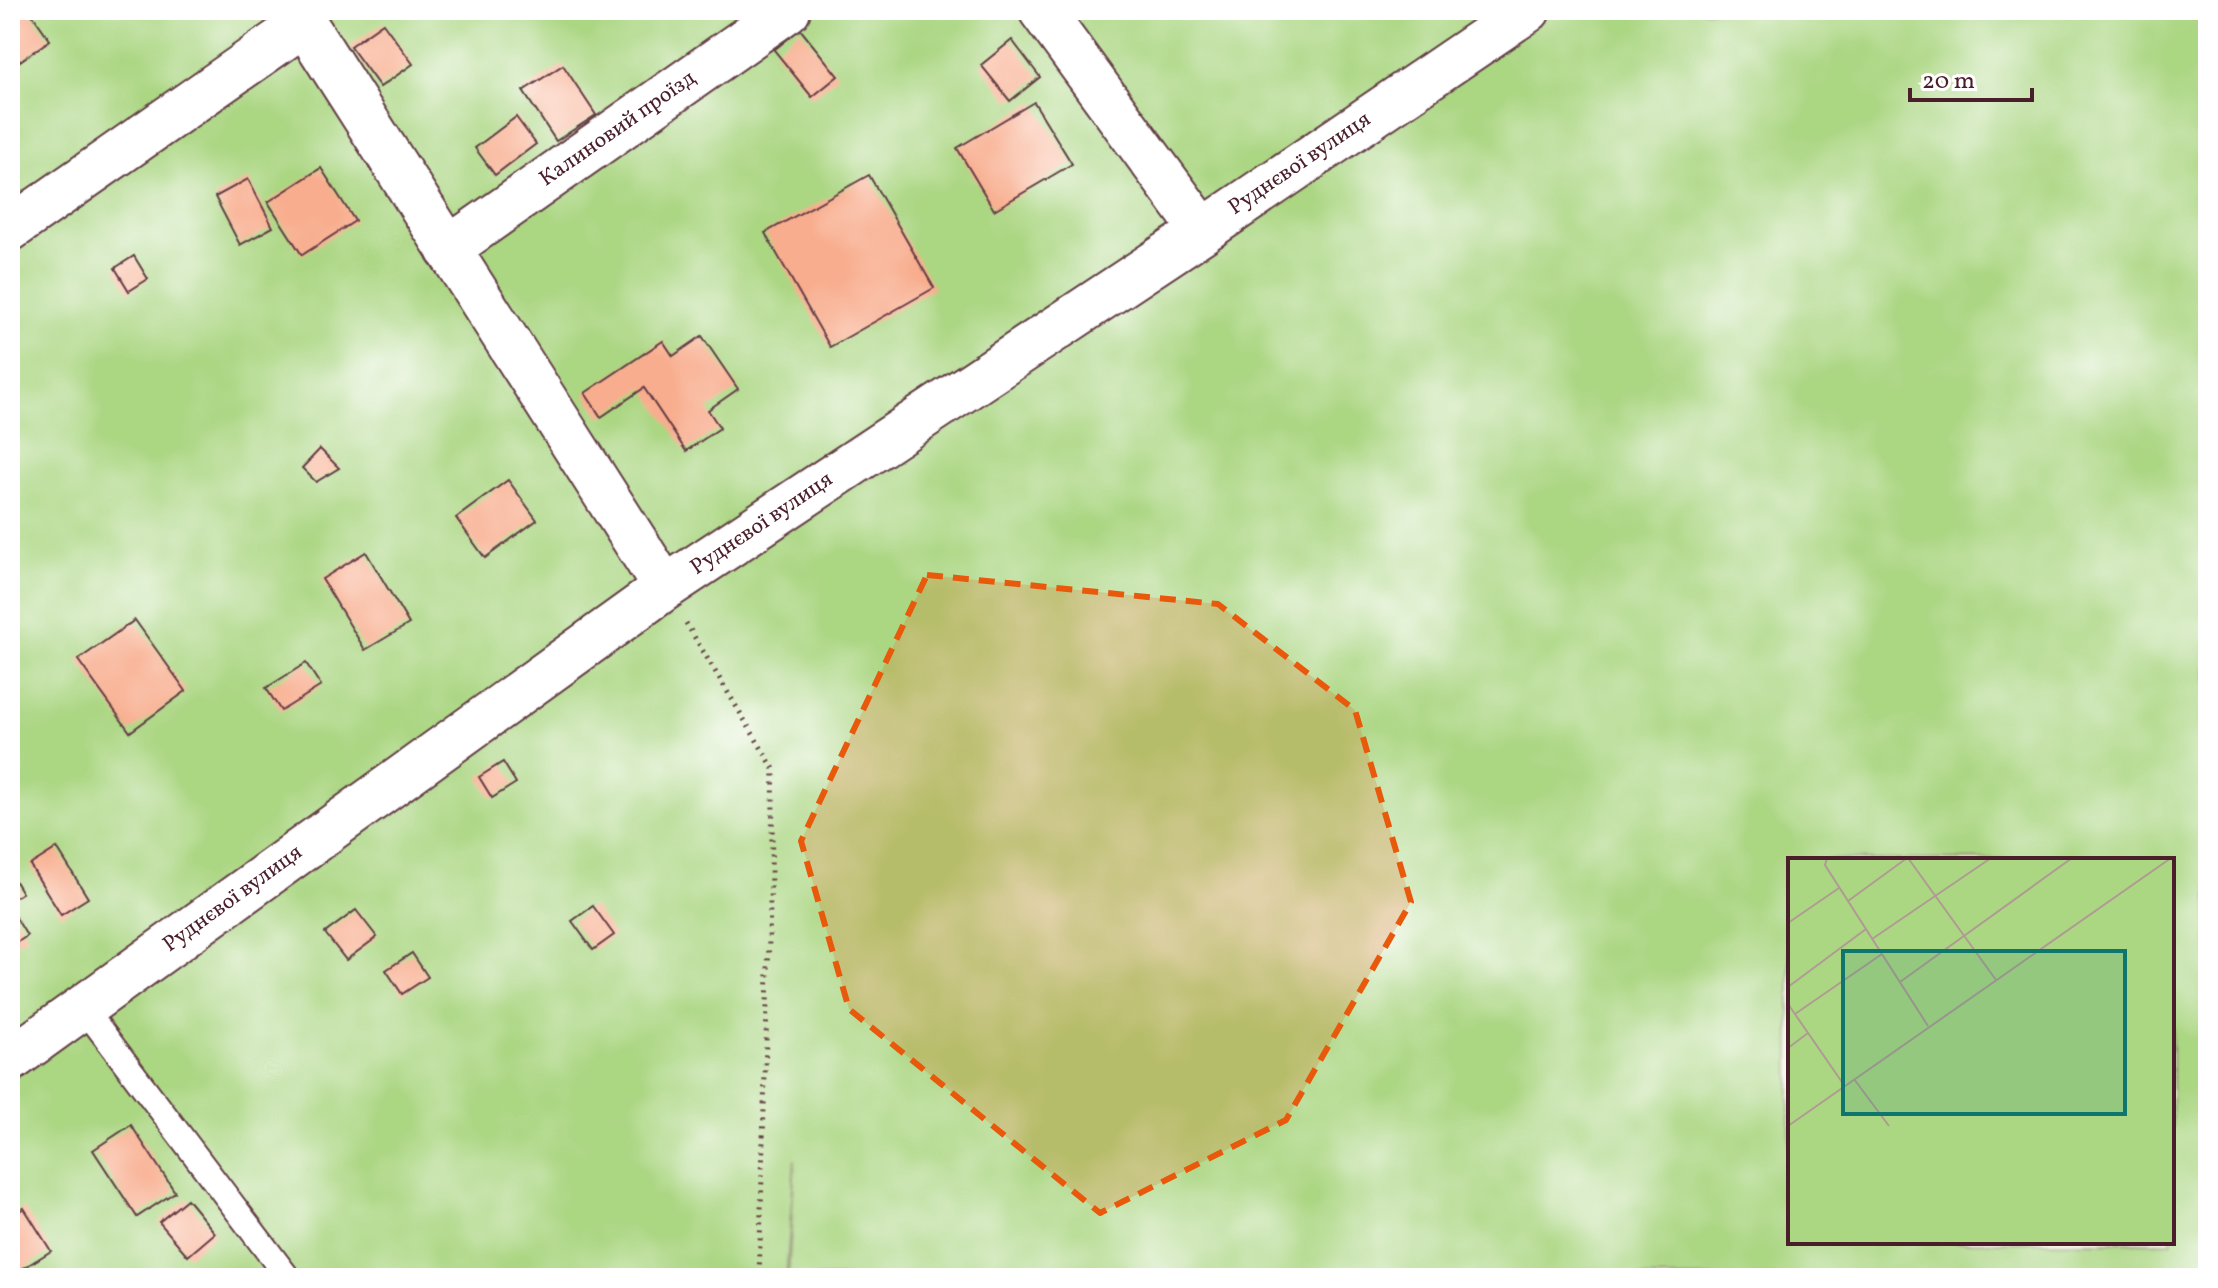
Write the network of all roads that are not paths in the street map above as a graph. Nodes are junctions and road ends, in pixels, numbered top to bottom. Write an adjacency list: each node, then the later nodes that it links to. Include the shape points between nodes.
1 (788, 10): 7 (street, Калиновий проїзд)
2 (1041, 10): 6 (street)
3 (1528, 10): 6 (street, Руднєвої вулиця)
4 (300, 17): 5 (street); 7 (street)
5 (10, 229)
6 (1203, 231): 8 (street, Руднєвої вулиця)
7 (448, 249): 8 (street)
8 (665, 588): 9 (street, Руднєвої вулиця)
9 (83, 1007): 10 (street, Руднєвої вулиця); 11 (lane)
10 (10, 1059)
11 (288, 1278)

